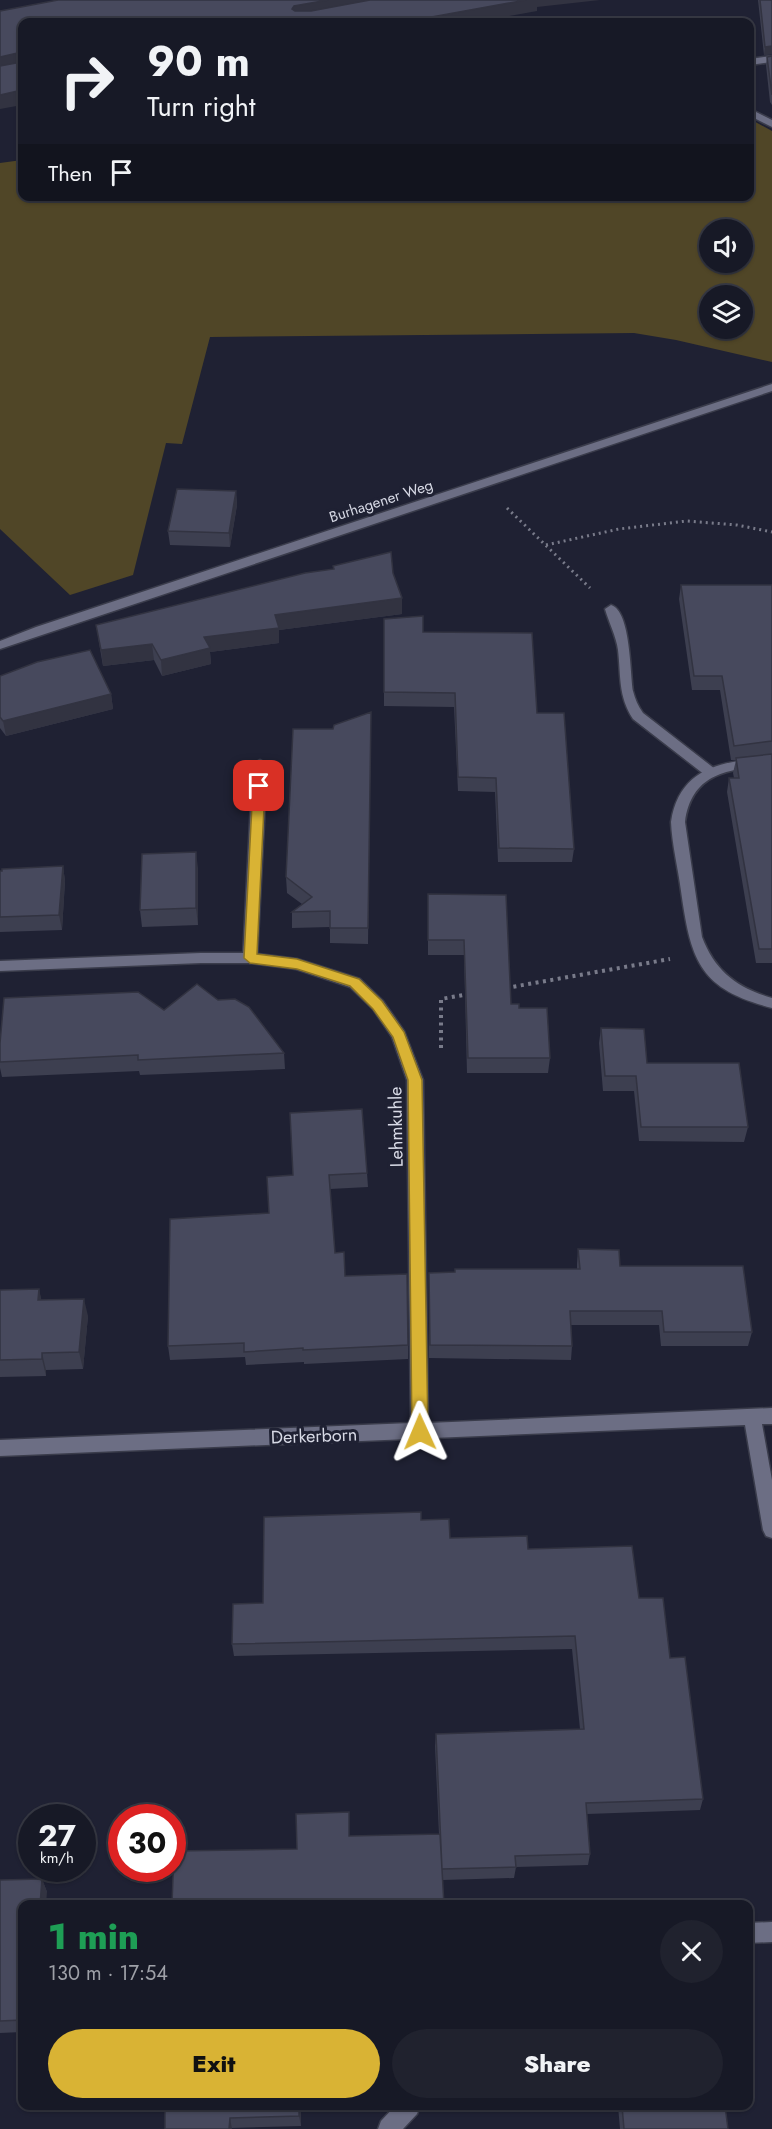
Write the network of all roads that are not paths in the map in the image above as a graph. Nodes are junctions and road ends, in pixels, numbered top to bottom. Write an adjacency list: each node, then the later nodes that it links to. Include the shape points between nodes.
1 (772, 60): 2 (street)
2 (754, 62)
3 (754, 114): 4 (street)
4 (772, 124)
5 (772, 387): 7 (street, Burhagener Weg)
6 (611, 609): 10 (street, via 624,648 624,684 632,709)
7 (0, 645)
8 (772, 762): 10 (street, via 738,764)
9 (260, 764): 11 (street)
10 (710, 772): 13 (street, via 684,797 678,822 694,937 700,954 724,983)
11 (250, 958): 12 (street, Lehmkuhle); 16 (street, Lehmkuhle, via 297,964 355,983 378,1005 399,1035 415,1080)
12 (0, 966)
13 (772, 1003)
14 (752, 1416): 15 (street, Derkerborn); 16 (street, Derkerborn); 18 (street)
15 (772, 1416)
16 (420, 1432): 17 (street, Derkerborn)
17 (0, 1448)
18 (772, 1530)
19 (772, 1932): 20 (street)
20 (753, 1933)
21 (406, 2110): 22 (street)
22 (389, 2129)

